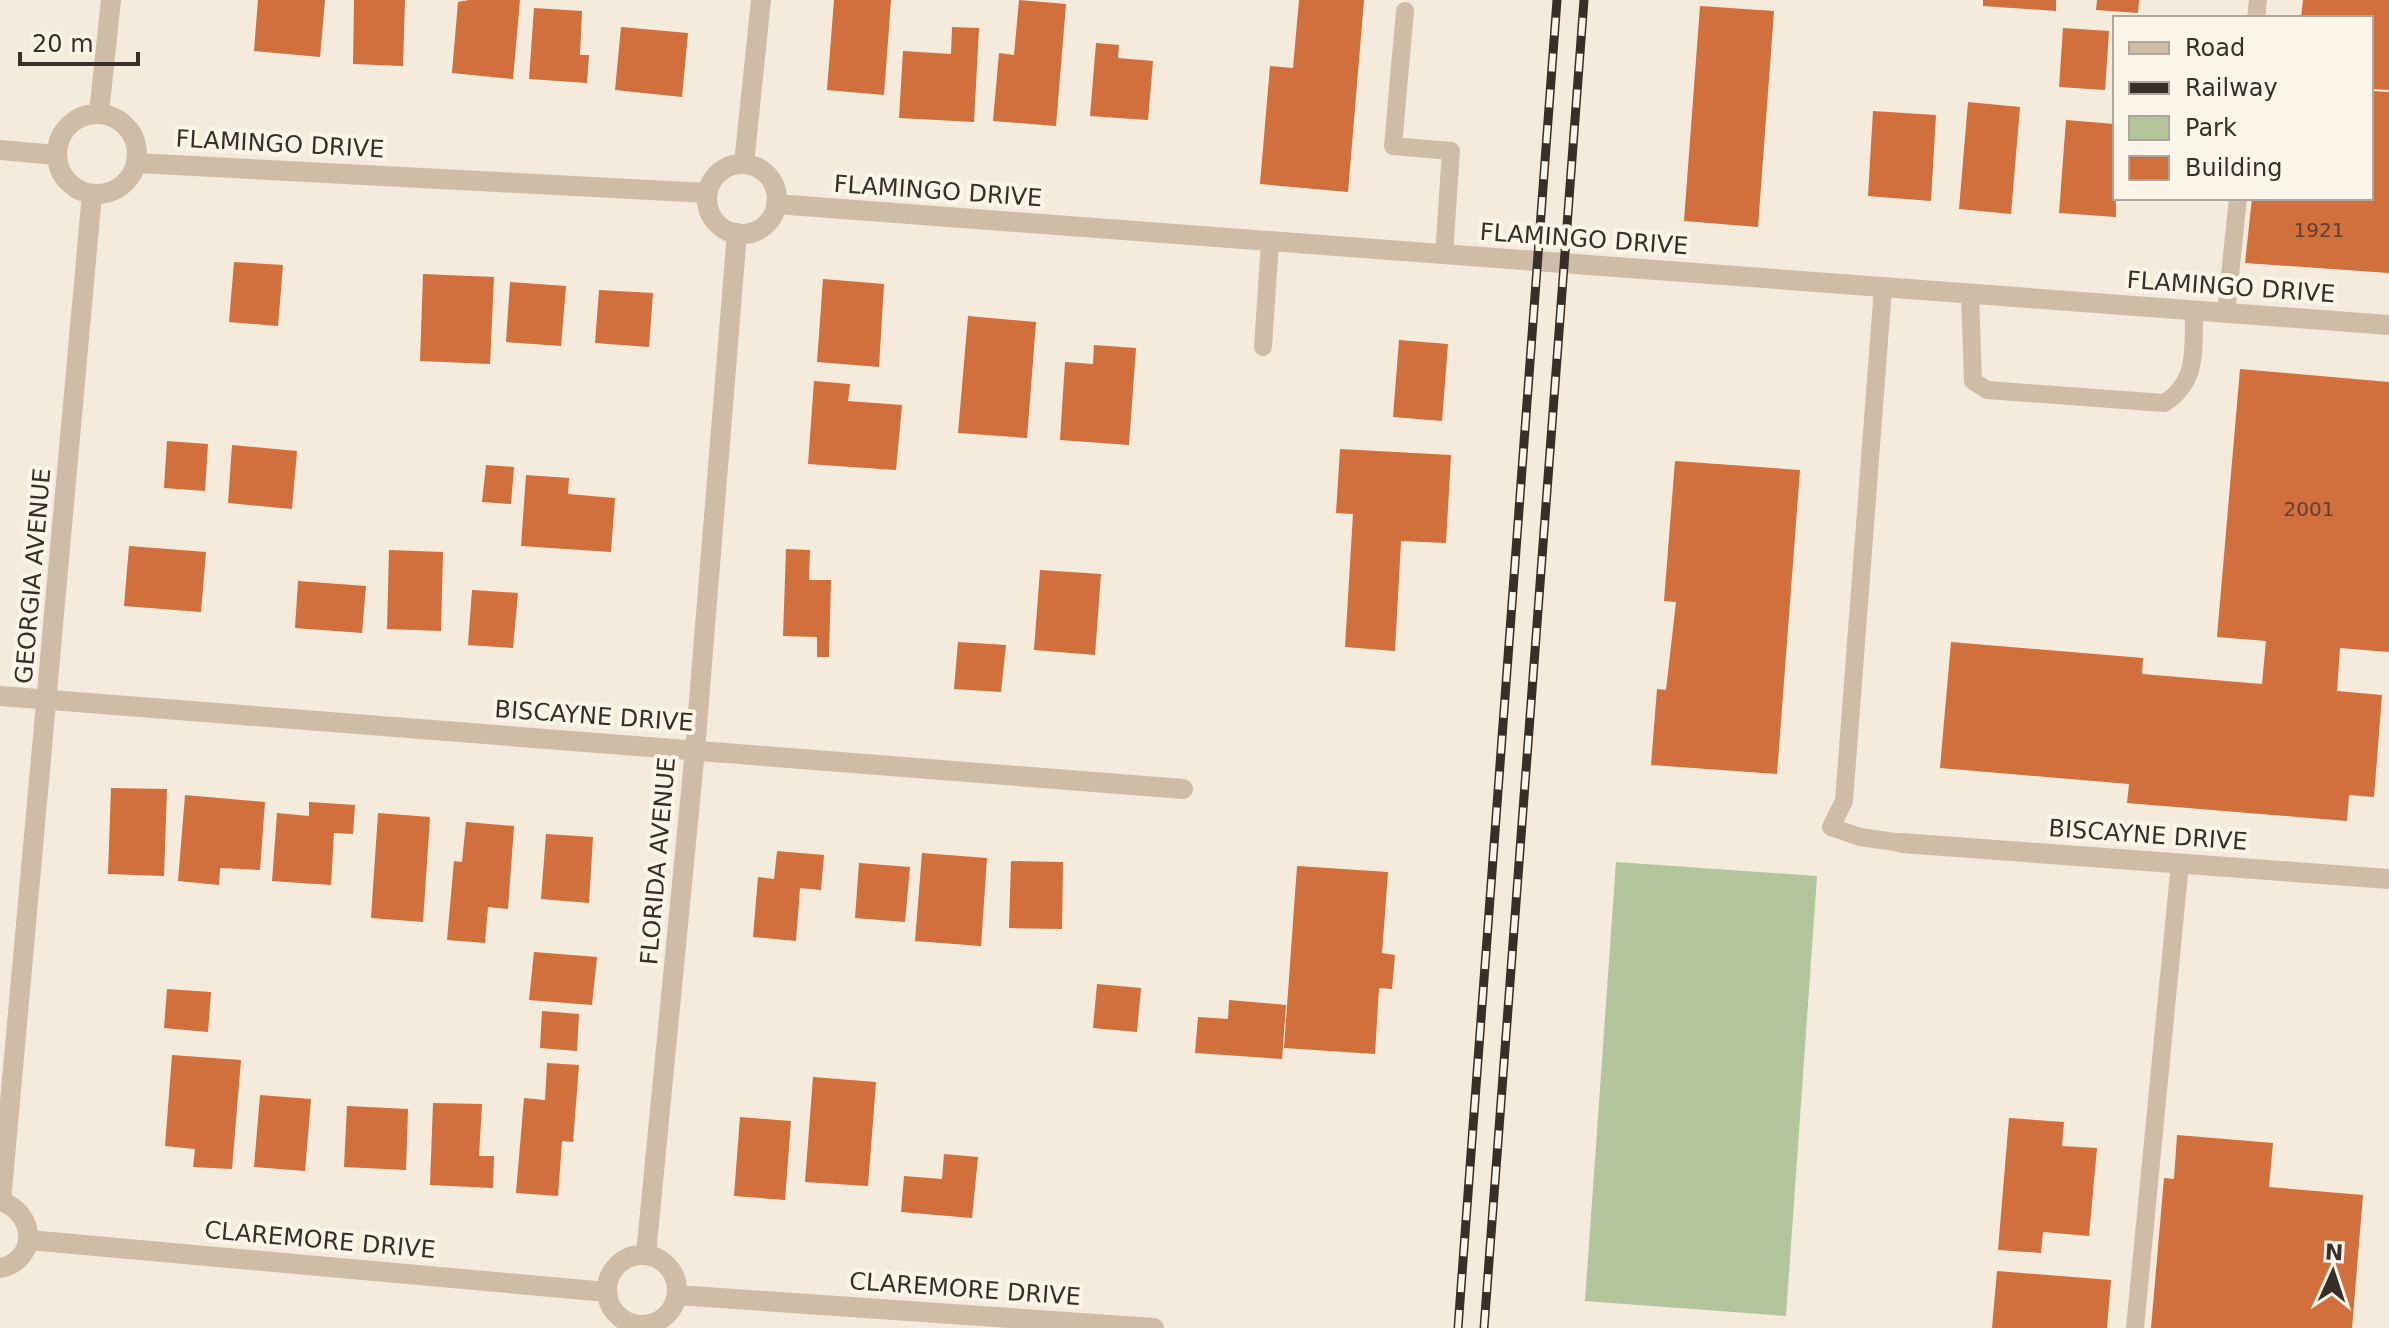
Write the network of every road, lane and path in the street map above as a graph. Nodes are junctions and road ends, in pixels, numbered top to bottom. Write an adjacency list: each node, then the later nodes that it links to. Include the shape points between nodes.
1 (111, 0): 4 (street)
2 (761, 0): 8 (street)
3 (1405, 11): 15 (lane, via 1393,146 1451,151)
4 (99, 113): 6 (street, via 64,130); 7 (street, via 125,124 133,135)
5 (0, 150): 6 (street)
6 (56, 155): 10 (street, via 63,176)
7 (137, 163): 9 (street, FLAMINGO DRIVE); 10 (street, via 115,190)
8 (744, 164): 9 (street, via 725,168); 12 (street, via 773,182)
9 (707, 193): 13 (street, via 717,223)
10 (92, 194): 23 (street, GEORGIA AVENUE)
11 (2238, 200): 19 (lane)
12 (776, 204): 13 (street, via 758,230); 14 (street, FLAMINGO DRIVE)
13 (737, 233): 24 (street, FLORIDA AVENUE)
14 (1270, 242): 15 (street, FLAMINGO DRIVE); 21 (lane)
15 (1444, 255): 16 (street, FLAMINGO DRIVE)
16 (1883, 288): 17 (street, FLAMINGO DRIVE); 26 (lane, via 1844,801 1831,827)
17 (1970, 294): 18 (street, FLAMINGO DRIVE); 18 (lane, via 1973,381 1987,390 2164,403 2179,394 2190,377)
18 (2194, 310): 19 (street, FLAMINGO DRIVE)
19 (2226, 313): 20 (street, FLAMINGO DRIVE)
20 (2389, 325)
21 (1263, 347)
22 (0, 696): 23 (street, BISCAYNE DRIVE)
23 (48, 700): 24 (street, BISCAYNE DRIVE); 29 (street, GEORGIA AVENUE)
24 (695, 750): 25 (street, BISCAYNE DRIVE); 31 (street, FLORIDA AVENUE)
25 (1183, 789)
26 (1902, 843): 27 (street, BISCAYNE DRIVE)
27 (2180, 863): 28 (street, BISCAYNE DRIVE); 38 (lane)
28 (2389, 879)
29 (0, 1201): 30 (street, via 20,1211)
30 (29, 1240): 32 (street, via 21,1258); 33 (street, CLAREMORE DRIVE)
31 (646, 1254): 33 (street, via 614,1268); 34 (street, via 667,1265)
32 (0, 1268)
33 (607, 1292): 36 (street, via 620,1318)
34 (677, 1295): 35 (street, CLAREMORE DRIVE); 36 (street, via 660,1321)
35 (1085, 1326): 37 (street, CLAREMORE DRIVE)
36 (639, 1327)
37 (1154, 1328)
38 (2135, 1328)

